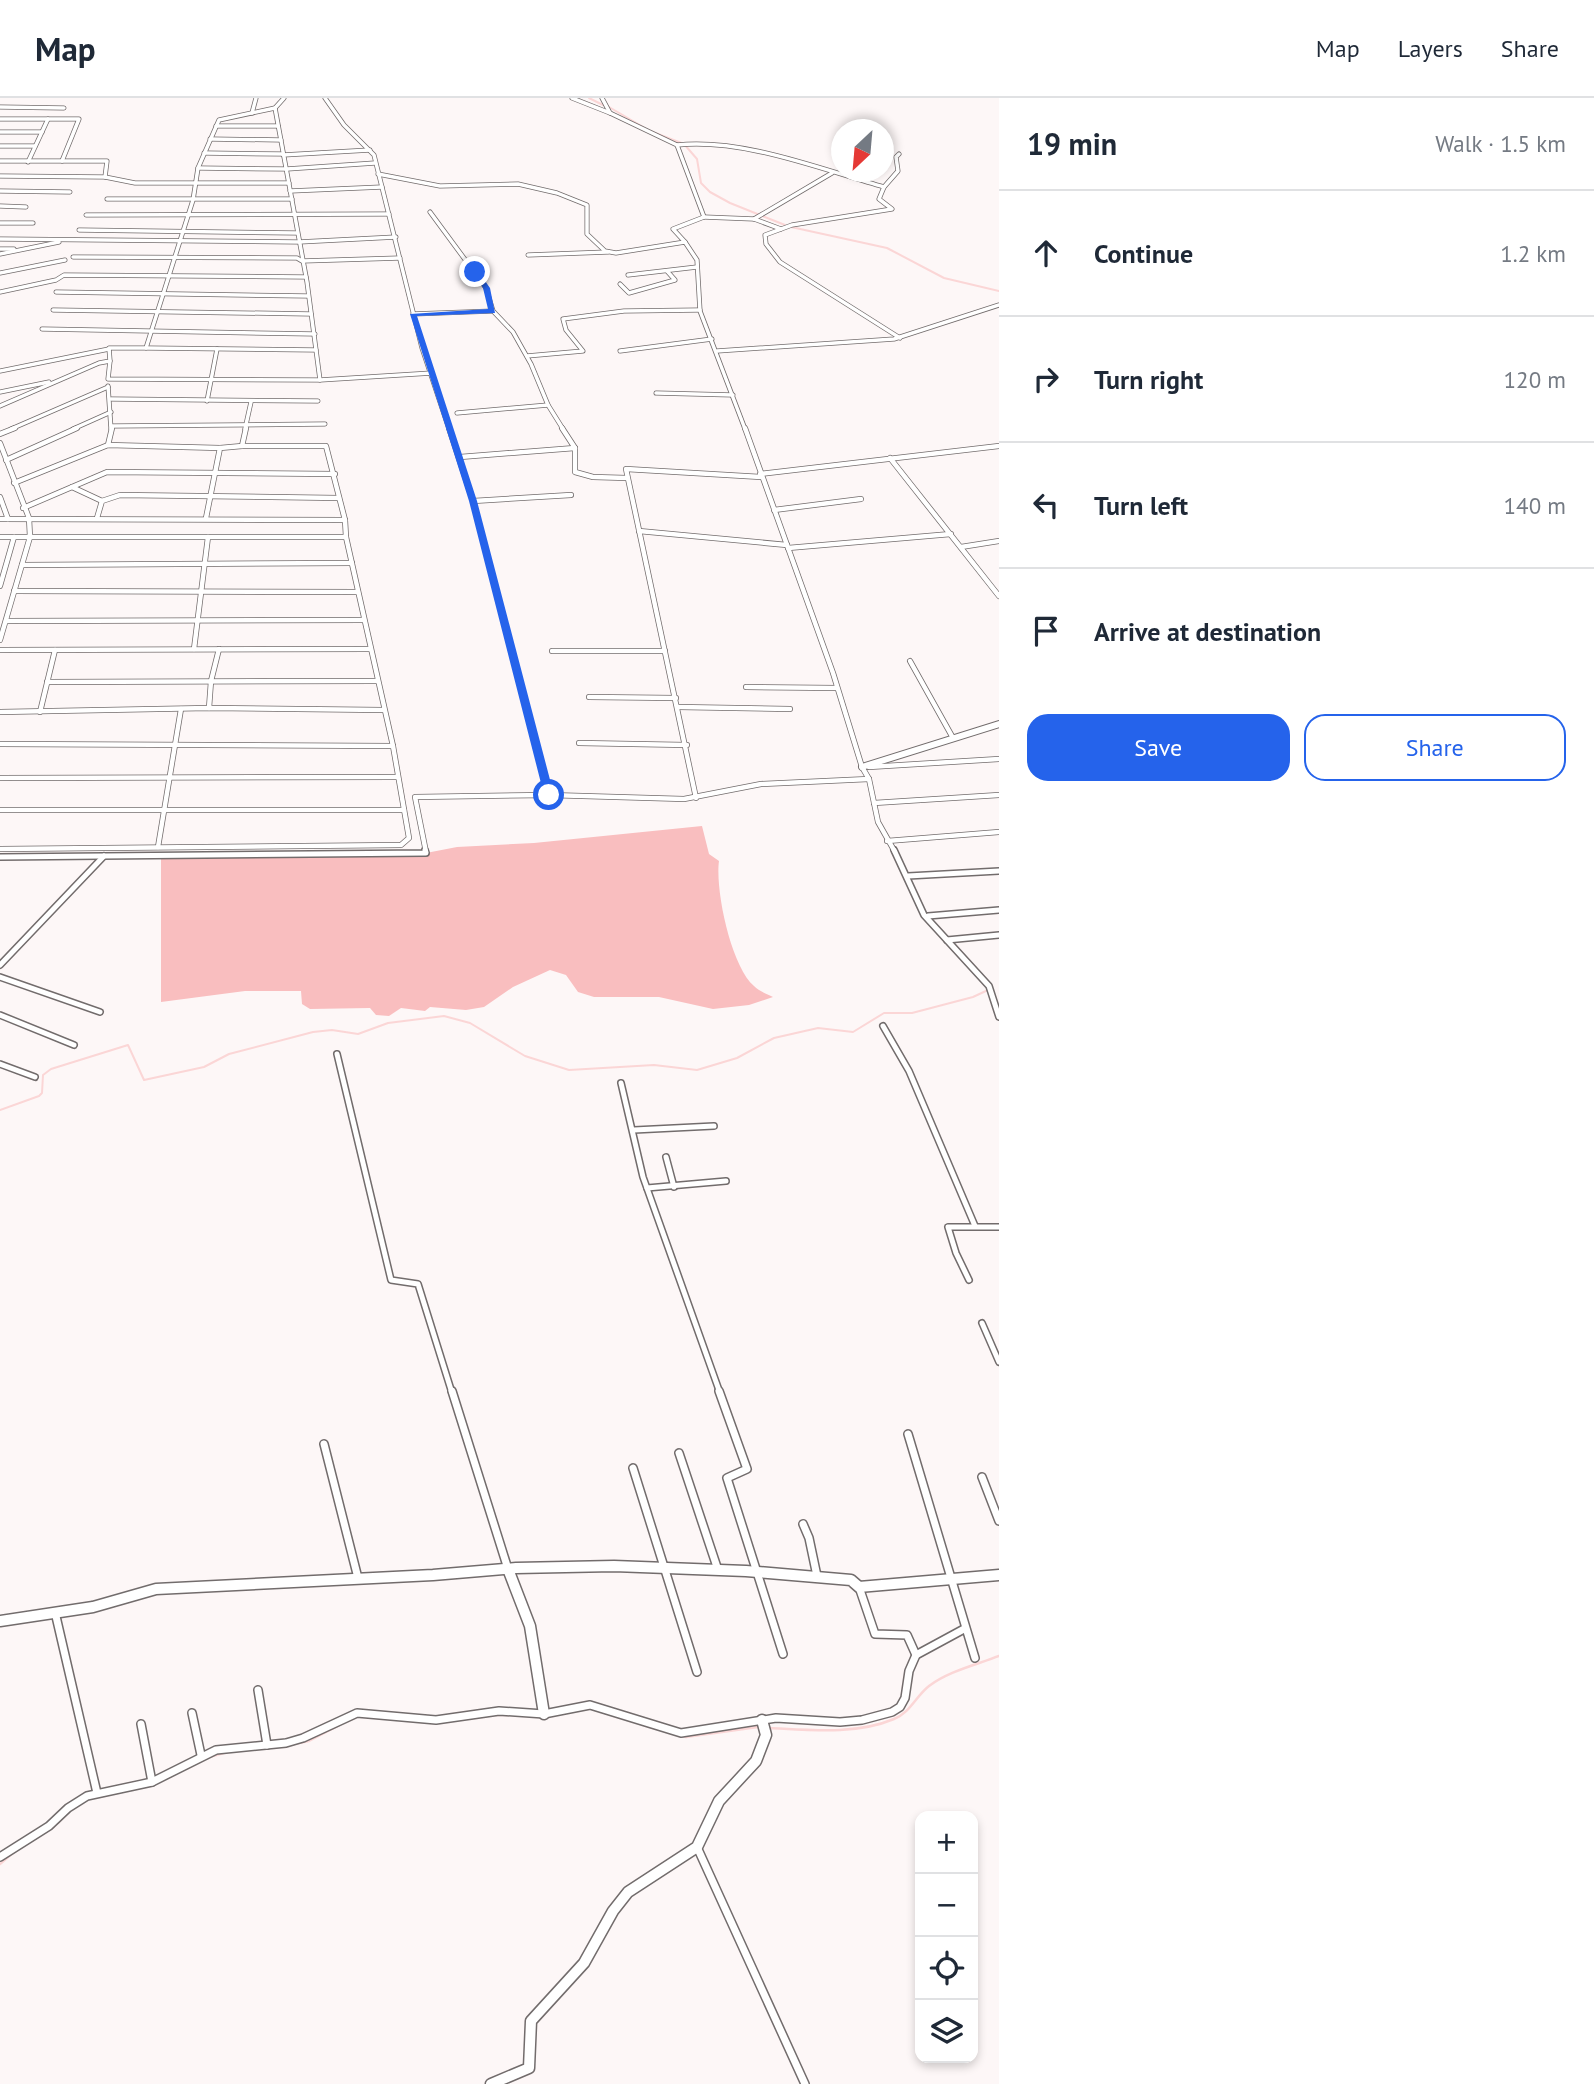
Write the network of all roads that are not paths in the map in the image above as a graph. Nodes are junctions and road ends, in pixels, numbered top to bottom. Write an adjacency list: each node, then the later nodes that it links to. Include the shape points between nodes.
1 (3, 98): 7 (street)
2 (256, 98): 10 (street)
3 (284, 98): 9 (street)
4 (325, 98): 23 (street)
5 (572, 98): 11 (street)
6 (602, 98): 11 (street)
7 (0, 106): 8 (street)
8 (64, 108)
9 (275, 108): 10 (street); 14 (street)
10 (252, 113): 15 (street, via 219,120)
11 (610, 113): 20 (street)
12 (0, 119): 13 (street)
13 (48, 119): 17 (street); 28 (street, via 79,119)
14 (278, 126): 15 (street); 19 (street)
15 (216, 127): 18 (street)
16 (0, 132): 17 (street)
17 (42, 132): 22 (street)
18 (210, 139): 19 (street); 24 (street)
19 (281, 140): 26 (street)
20 (677, 145): 33 (street, via 739,147); 56 (street)
21 (0, 146): 22 (street)
22 (36, 146): 29 (street)
23 (370, 150): 26 (street); 30 (street)
24 (204, 153): 26 (street); 31 (street)
25 (899, 154): 42 (street, via 895,157 898,171)
26 (283, 155): 32 (street)
27 (0, 161): 29 (street)
28 (61, 161): 29 (street); 37 (street, via 107,161)
29 (28, 162)
30 (375, 163): 32 (street); 34 (street)
31 (198, 168): 32 (street); 39 (street)
32 (287, 169): 40 (street)
33 (831, 173)
34 (378, 174): 41 (street); 72 (street, via 440,186 519,184 557,192 587,205 587,234)
35 (831, 174): 57 (street)
36 (0, 176): 37 (street)
37 (105, 177): 39 (street, via 122,182)
38 (865, 182): 42 (street)
39 (195, 183): 40 (street); 48 (street)
40 (289, 183): 44 (street)
41 (382, 187): 44 (street); 52 (street)
42 (884, 187): 60 (street, via 879,199 892,209)
43 (0, 191): 45 (street)
44 (289, 191): 47 (street)
45 (70, 192)
46 (107, 199): 48 (street)
47 (292, 199): 48 (street); 55 (street)
48 (193, 200): 54 (street)
49 (0, 206): 50 (street)
50 (26, 207)
51 (430, 212): 95 (street, via 486,288)
52 (389, 214): 55 (street); 64 (street)
53 (86, 215): 54 (street)
54 (188, 215): 55 (street); 62 (street)
55 (296, 216): 63 (street)
56 (704, 217): 57 (street); 69 (street, via 673,229)
57 (754, 219): 60 (street)
58 (0, 223): 59 (street)
59 (33, 223)
60 (780, 229): 101 (street, via 765,235 780,262)
61 (79, 230): 62 (street)
62 (183, 230): 63 (street); 67 (street)
63 (297, 233): 68 (street)
64 (396, 236): 68 (street); 77 (street)
65 (0, 239): 66 (street)
66 (68, 239): 67 (street); 71 (street)
67 (179, 240): 68 (street); 75 (street)
68 (299, 242): 79 (street)
69 (685, 242): 72 (street); 80 (street)
70 (0, 249): 71 (street)
71 (24, 249): 73 (street)
72 (611, 252): 74 (street)
73 (0, 254)
74 (528, 255)
75 (175, 256): 76 (street); 79 (street); 83 (street)
76 (73, 257)
77 (400, 258): 79 (street); 97 (street)
78 (65, 260): 82 (street)
79 (302, 261): 85 (street)
80 (697, 267): 81 (street); 93 (street)
81 (667, 271): 84 (street); 86 (street, via 675,280 629,293)
82 (0, 273)
83 (168, 275): 85 (street); 87 (street, via 64,275); 89 (street)
84 (628, 275)
85 (306, 277): 90 (street)
86 (620, 284)
87 (0, 292)
88 (56, 292): 89 (street)
89 (164, 292): 90 (street); 94 (street)
90 (308, 296): 96 (street)
91 (999, 305): 101 (street)
92 (53, 310): 94 (street)
93 (700, 310): 102 (street); 109 (street, via 624,311 563,319 583,351)
94 (158, 311): 96 (street); 99 (street)
95 (493, 311): 97 (street); 109 (street)
96 (311, 314): 100 (street)
97 (413, 314): 112 (street)
98 (42, 329): 99 (street)
99 (150, 331): 100 (street); 103 (street)
100 (315, 334): 106 (street)
101 (900, 338): 108 (street)
102 (712, 339): 107 (street); 108 (street)
103 (146, 348): 104 (street); 105 (street)
104 (109, 349): 110 (street); 111 (street)
105 (217, 349): 106 (street); 116 (street)
106 (316, 350): 115 (street)
107 (620, 351)
108 (717, 351): 120 (street)
109 (527, 356): 125 (street)
110 (110, 361): 113 (street); 114 (street)
111 (0, 371)
112 (432, 373): 115 (street); 139 (street)
113 (108, 379): 116 (street); 117 (street)
114 (59, 380): 118 (street); 126 (street)
115 (320, 380): 116 (street)
116 (209, 381): 122 (street)
117 (108, 387): 121 (street); 132 (street)
118 (0, 392)
119 (656, 393): 120 (street)
120 (733, 395): 144 (street)
121 (111, 399): 122 (street); 127 (street)
122 (207, 401): 124 (street)
123 (318, 401): 124 (street)
124 (251, 402): 129 (street)
125 (548, 405): 128 (street); 138 (street)
126 (0, 406)
127 (111, 412): 131 (street); 141 (street)
128 (457, 413)
129 (244, 424): 130 (street); 131 (street); 135 (street)
130 (325, 424)
131 (112, 426): 134 (street)
132 (0, 434)
133 (0, 443): 141 (street)
134 (108, 445): 137 (street); 146 (street)
135 (242, 446): 137 (street); 143 (street, via 326,446)
136 (999, 446): 140 (street)
137 (220, 448): 142 (street)
138 (575, 448): 139 (street); 145 (street, via 575,472)
139 (460, 457): 154 (street)
140 (890, 458): 144 (street); 164 (street)
141 (6, 460): 146 (street)
142 (215, 471): 143 (street); 147 (street, via 107,472); 148 (street)
143 (335, 474): 151 (street)
144 (760, 475): 145 (street, via 630,468 626,469); 156 (street)
145 (627, 478): 163 (street)
146 (15, 483): 155 (street)
147 (72, 487): 153 (street); 155 (street)
148 (210, 495): 151 (street); 153 (street, via 120,495); 159 (street)
149 (571, 495): 154 (street)
150 (0, 497): 161 (street)
151 (339, 498): 162 (street)
152 (861, 499): 156 (street)
153 (102, 501): 158 (street)
154 (473, 501): 222 (street)
155 (23, 508): 157 (street)
156 (774, 510): 171 (street)
157 (29, 518): 158 (street); 161 (street); 167 (street)
158 (97, 518): 159 (street)
159 (206, 518): 162 (street)
160 (0, 519): 161 (street)
161 (8, 519)
162 (345, 520): 169 (street)
163 (639, 531): 171 (street); 192 (street)
164 (951, 534): 171 (street); 172 (street)
165 (0, 537): 166 (street)
166 (14, 537): 167 (street); 176 (street)
167 (30, 537): 168 (street); 175 (street)
168 (208, 537): 169 (street); 174 (street)
169 (346, 537): 173 (street)
170 (999, 541): 172 (street)
171 (787, 546): 198 (street)
172 (961, 547): 181 (street)
173 (352, 563): 174 (street); 180 (street)
174 (204, 564): 175 (street); 178 (street)
175 (22, 565): 179 (street)
176 (3, 567): 177 (street)
177 (0, 586)
178 (199, 590): 179 (street); 180 (street); 182 (street)
179 (14, 591): 184 (street)
180 (358, 592): 183 (street)
181 (999, 596)
182 (197, 619): 183 (street); 184 (street); 186 (street)
183 (364, 620): 188 (street)
184 (6, 621): 185 (street)
185 (0, 640)
186 (194, 649): 187 (street); 190 (street)
187 (219, 649): 188 (street); 194 (street)
188 (370, 649): 195 (street)
189 (0, 650): 190 (street)
190 (55, 650): 196 (street)
191 (552, 651): 192 (street)
192 (665, 651): 200 (street)
193 (910, 661): 209 (street)
194 (211, 681): 195 (street); 196 (street); 202 (street)
195 (377, 681): 205 (street)
196 (47, 682): 207 (street)
197 (746, 687): 198 (street)
198 (837, 688): 216 (street)
199 (589, 697): 200 (street)
200 (676, 698): 201 (street)
201 (678, 707): 204 (street); 213 (street)
202 (209, 708): 203 (street); 205 (street)
203 (181, 709): 207 (street); 212 (street)
204 (790, 709)
205 (383, 710): 214 (street)
206 (0, 712): 207 (street)
207 (40, 712)
208 (999, 724): 209 (street)
209 (953, 737): 216 (street)
210 (579, 743): 213 (street)
211 (0, 744): 212 (street)
212 (177, 744): 214 (street); 219 (street)
213 (687, 745): 223 (street)
214 (393, 746): 217 (street)
215 (999, 759): 216 (street)
216 (862, 767): 220 (street)
217 (397, 777): 219 (street); 227 (street)
218 (0, 778): 219 (street)
219 (167, 778): 226 (street)
220 (869, 779): 223 (street, via 739,786); 224 (street)
221 (999, 794): 224 (street)
222 (549, 795): 223 (street); 232 (street, via 415,797 426,853)
223 (696, 798)
224 (874, 803): 229 (street)
225 (0, 810): 226 (street)
226 (163, 810): 227 (street); 230 (street)
227 (404, 810): 230 (street, via 409,838 401,845)
228 (999, 832): 229 (street)
229 (887, 841): 235 (street)
230 (158, 847): 231 (street)
231 (0, 849)
232 (104, 856): 233 (street); 240 (street)
233 (0, 857)
234 (999, 871): 235 (street)
235 (908, 876): 237 (street)
236 (999, 910): 237 (street)
237 (928, 916): 239 (street)
238 (999, 935): 239 (street)
239 (947, 940): 244 (street, via 989,986)
240 (0, 965)
241 (0, 977): 242 (street)
242 (100, 1012)
243 (0, 1015): 246 (street)
244 (999, 1017)
245 (883, 1026): 257 (street, via 909,1071)
246 (74, 1045)
247 (337, 1054): 269 (street, via 391,1280 418,1284)
248 (0, 1064): 249 (street)
249 (35, 1077)
250 (621, 1083): 252 (street)
251 (714, 1126): 252 (street)
252 (634, 1130): 256 (street)
253 (666, 1157): 255 (street)
254 (726, 1181): 255 (street)
255 (674, 1187): 256 (street)
256 (647, 1188): 272 (street, via 747,1469 726,1476)
257 (975, 1226): 258 (street); 259 (street, via 948,1228)
258 (999, 1227)
259 (969, 1280)
260 (982, 1322): 261 (street)
261 (999, 1362)
262 (908, 1434): 276 (street)
263 (324, 1444): 275 (street)
264 (679, 1453): 271 (street)
265 (633, 1468): 270 (street)
266 (982, 1477): 267 (street)
267 (999, 1521)
268 (803, 1524): 274 (street)
269 (508, 1569): 270 (street); 275 (street); 287 (street, via 530,1626)
270 (666, 1569): 271 (street); 284 (street)
271 (718, 1570): 272 (street)
272 (758, 1573): 274 (street); 281 (street)
273 (999, 1575): 276 (street)
274 (817, 1576): 277 (street, via 851,1580)
275 (358, 1578): 278 (street, via 156,1589 93,1607)
276 (952, 1580): 277 (street); 280 (street)
277 (859, 1587): 282 (street, via 875,1634 907,1635)
278 (55, 1612): 279 (street); 293 (street)
279 (0, 1621)
280 (964, 1629): 282 (street); 283 (street)
281 (783, 1654)
282 (916, 1655): 288 (street, via 905,1698 892,1712 840,1722)
283 (975, 1658)
284 (697, 1672)
285 (258, 1690): 290 (street)
286 (192, 1713): 291 (street)
287 (544, 1714): 288 (street, via 590,1705 681,1733); 290 (street, via 499,1711 420,1720 357,1713 313,1735)
288 (762, 1720): 294 (street, via 766,1735 755,1761 719,1801)
289 (141, 1724): 292 (street)
290 (267, 1745): 291 (street, via 239,1745)
291 (201, 1755): 292 (street)
292 (152, 1782): 293 (street)
293 (97, 1793): 295 (street, via 76,1802)
294 (697, 1847): 296 (street, via 628,1892 584,1963 531,2021 528,2068); 297 (street)
295 (0, 1857)
296 (491, 2084)
297 (805, 2084)

